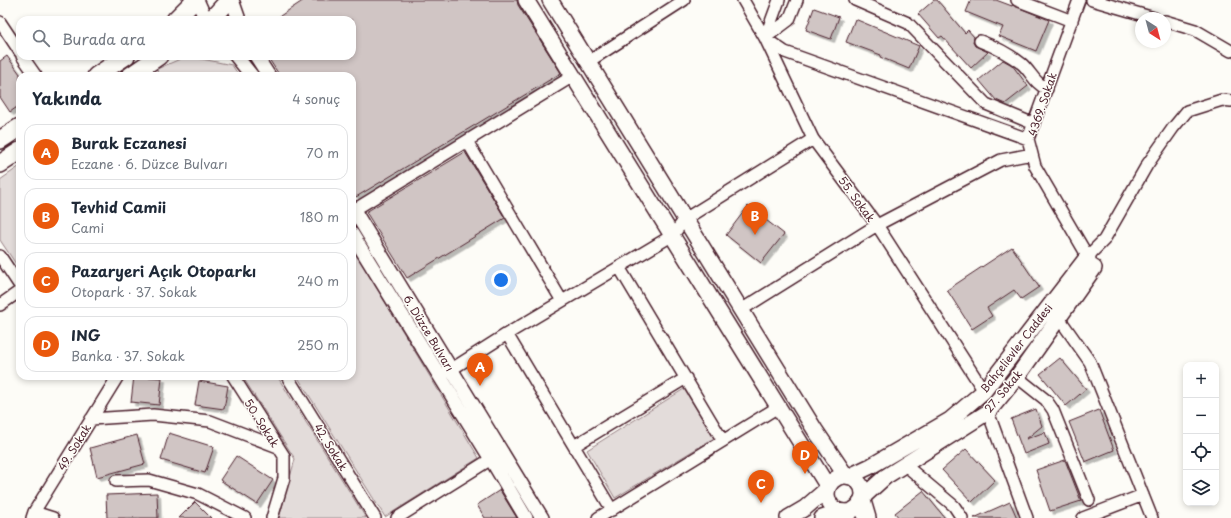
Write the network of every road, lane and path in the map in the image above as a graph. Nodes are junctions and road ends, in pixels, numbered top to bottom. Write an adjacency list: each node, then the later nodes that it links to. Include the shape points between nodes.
1 (196, 0): 14 (main road); 15 (street)
2 (231, 0): 16 (main road); 17 (street)
3 (526, 0): 36 (main road)
4 (550, 0): 29 (main road)
5 (684, 0): 29 (street)
6 (743, 0): 21 (street, 55. Sokak)
7 (779, 0): 21 (street)
8 (797, 0): 21 (street, via 789,20)
9 (855, 0): 39 (street, via 908,23 986,104)
10 (1017, 0): 18 (street)
11 (1080, 0): 18 (street, 4369. Sokak)
12 (1092, 0): 13 (street)
13 (1135, 12)
14 (179, 16)
15 (206, 16)
16 (213, 16)
17 (237, 16)
18 (1072, 21): 37 (street, 4369. Sokak)
19 (0, 22): 23 (street)
20 (1171, 23): 24 (street, via 1195,30)
21 (765, 38): 40 (street, 55. Sokak); 41 (street, via 785,52)
22 (980, 41): 37 (street, via 1006,52 1023,65 1039,85)
23 (16, 46)
24 (1231, 51)
25 (25, 60): 31 (street)
26 (120, 60): 32 (main road)
27 (239, 60): 34 (street)
28 (259, 60): 35 (street)
29 (588, 62): 48 (main road)
30 (151, 66): 33 (main road)
31 (33, 72)
32 (102, 72)
33 (138, 72)
34 (249, 72)
35 (266, 72)
36 (573, 76): 42 (street); 50 (main road)
37 (1047, 89): 39 (street, 4369. Sokak)
38 (1231, 101): 53 (street, via 1222,100 1187,111 1147,165)
39 (1034, 124): 41 (street, 4369. Sokak)
40 (813, 138): 48 (street); 49 (street, 55. Sokak)
41 (1028, 139): 44 (street, 4369. Sokak)
42 (466, 141): 46 (street); 57 (street)
43 (16, 154): 45 (main road)
44 (1032, 154): 49 (street, via 1001,160); 53 (street, 4369. Sokak, via 1035,166)
45 (0, 164)
46 (356, 206)
47 (356, 213): 62 (street, 6. Düzce Bulvarı)
48 (685, 219): 50 (street); 59 (main road)
49 (877, 225): 59 (street); 68 (street, 55. Sokak)
50 (673, 235): 54 (street); 69 (main road)
51 (356, 240): 62 (street, 6. Düzce Bulvarı)
52 (0, 256): 55 (street)
53 (1091, 262): 60 (main road, 27. Sokak); 68 (main road, Bahçelievler Caddesi)
54 (619, 267): 57 (street); 64 (street)
55 (16, 280)
56 (16, 294): 58 (street)
57 (562, 301): 61 (street)
58 (0, 305)
59 (741, 310): 77 (main road, via 815,430)
60 (1059, 318): 63 (main road, 27. Sokak); 80 (street, via 1090,362)
61 (507, 334): 62 (street); 73 (street)
62 (445, 372): 75 (street, 6. Düzce Bulvarı); 92 (street, 6. Düzce Bulvarı)
63 (1017, 377): 70 (main road, 27. Sokak); 82 (street, via 1046,400 1054,410)
64 (686, 378): 72 (street); 73 (street)
65 (115, 380): 71 (street, 49. Sokak)
66 (236, 380): 74 (street, 50. Sokak)
67 (289, 380): 89 (street, 42. Sokak)
68 (984, 391): 77 (main road, Bahçelievler Caddesi, via 950,420 871,466)
69 (778, 406): 72 (street); 79 (main road)
70 (988, 412): 76 (main road, 27. Sokak); 98 (street)
71 (91, 419): 74 (street, via 153,415 210,421); 85 (street, 49. Sokak)
72 (723, 441): 83 (street)
73 (574, 446): 83 (street)
74 (278, 447): 88 (street, 50. Sokak, via 284,456 284,478)
75 (491, 459): 90 (street); 91 (street, 6. Düzce Bulvarı)
76 (905, 464): 81 (main road, 27. Sokak, via 885,477); 97 (street, via 954,506)
77 (848, 476): 79 (main road, via 838,477); 81 (main road, via 862,486)
78 (116, 481): 87 (street, via 149,480 198,494)
79 (828, 488): 84 (main road, via 826,495 831,506); 94 (main road)
80 (1143, 495): 99 (street); 100 (street)
81 (863, 499): 84 (main road, via 855,510); 96 (main road)
82 (1089, 500)
83 (612, 510): 93 (street)
84 (843, 514): 95 (main road)
85 (33, 515): 86 (street)
86 (53, 518)
87 (245, 518)
88 (272, 518)
89 (375, 518)
90 (396, 518)
91 (526, 518)
92 (542, 518)
93 (598, 518)
94 (788, 518)
95 (822, 518)
96 (867, 518)
97 (962, 518)
98 (1027, 518)
99 (1083, 518)
100 (1152, 518)

